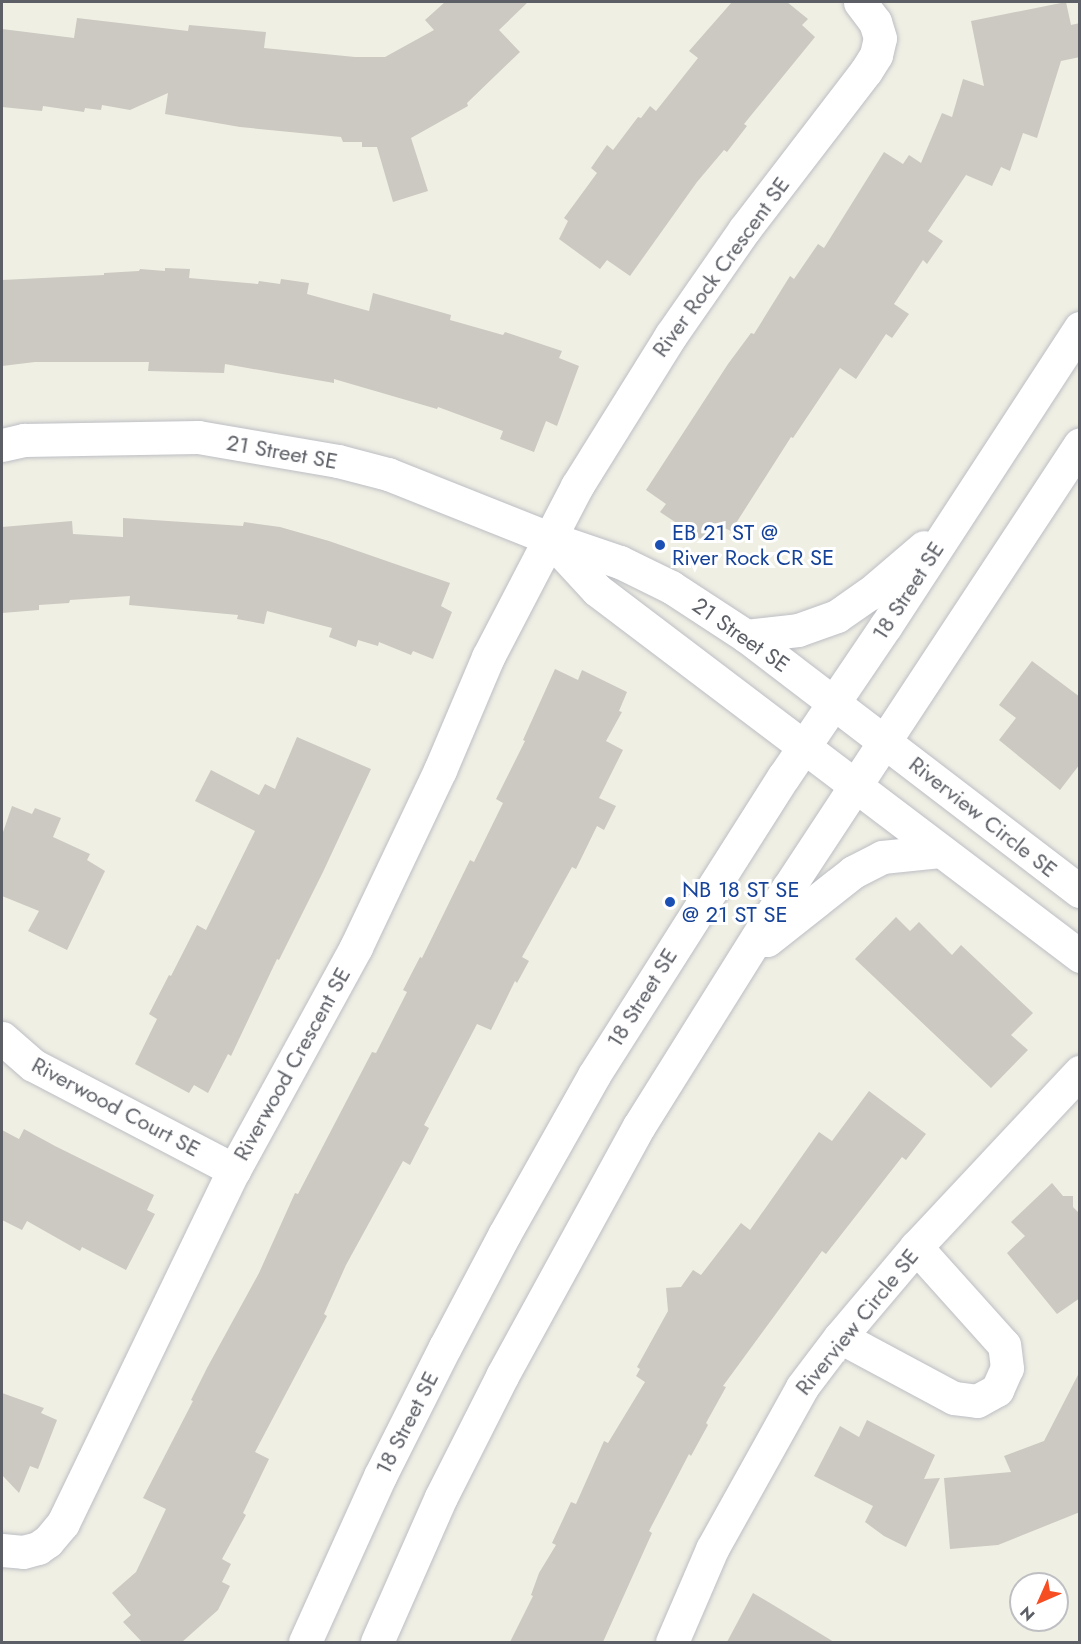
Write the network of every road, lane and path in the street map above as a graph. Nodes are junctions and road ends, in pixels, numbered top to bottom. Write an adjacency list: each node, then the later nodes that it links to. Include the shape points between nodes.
1 (860, 2): 6 (street, River Rock Crescent SE, via 875,22 880,38 871,63 744,230 671,334 621,411)
2 (1080, 328): 5 (street, 18 Street SE)
3 (1080, 444): 9 (street)
4 (2, 445): 6 (street, 21 Street SE, via 24,440 198,437 292,452 388,474)
5 (951, 525): 7 (street, via 837,616 798,630); 8 (street, 18 Street SE)
6 (549, 538): 7 (street, 21 Street SE, via 620,562 671,587); 10 (street, 21 Street SE, via 597,590); 18 (street, Riverwood Crescent SE, via 489,657 356,947)
7 (746, 636): 8 (street, 21 Street SE)
8 (834, 704): 9 (street, 21 Street SE); 10 (street, 18 Street SE)
9 (886, 742): 11 (street); 13 (street, Riverview Circle SE)
10 (803, 748): 11 (street, 21 Street SE); 22 (street, 18 Street SE, via 594,1075 509,1225 380,1476)
11 (856, 787): 12 (street); 15 (street)
12 (940, 851): 14 (street); 15 (street, via 882,857 853,872)
13 (1080, 891)
14 (1080, 956)
15 (741, 963): 23 (street, via 639,1126 502,1376 441,1497)
16 (2, 1038): 18 (street, Riverwood Court SE, via 33,1065)
17 (1080, 1072): 19 (street, Riverview Circle SE)
18 (234, 1170): 21 (street, Riverwood Crescent SE, via 63,1523 38,1548 24,1552)
19 (916, 1247): 20 (street, Riverview Circle SE); 20 (street, via 1004,1345 1007,1368 997,1390 977,1401 954,1398)
20 (840, 1337): 24 (street, Riverview Circle SE, via 802,1387 753,1473 712,1549)
21 (2, 1550)
22 (305, 1642)
23 (376, 1642)
24 (672, 1642)

